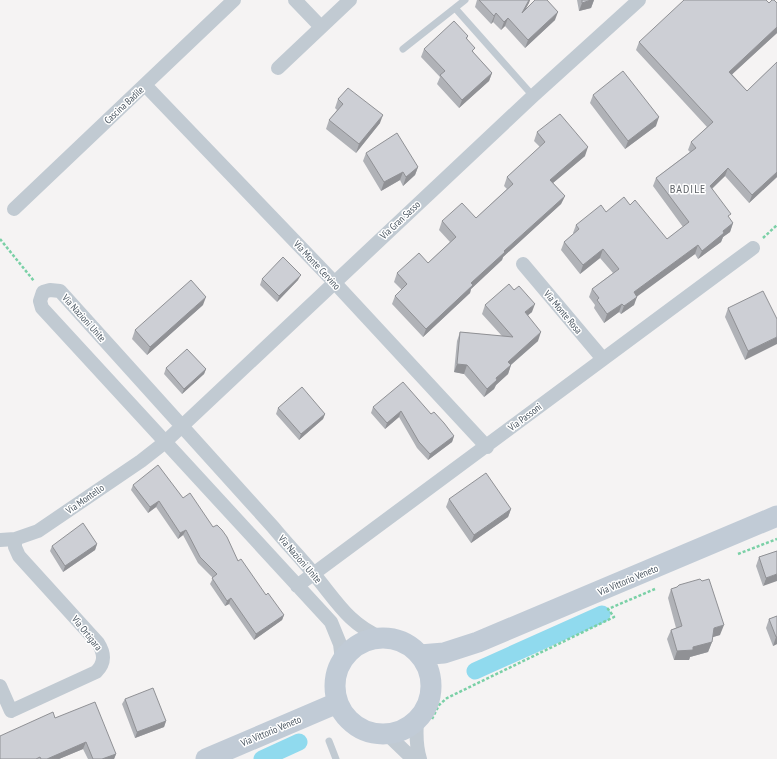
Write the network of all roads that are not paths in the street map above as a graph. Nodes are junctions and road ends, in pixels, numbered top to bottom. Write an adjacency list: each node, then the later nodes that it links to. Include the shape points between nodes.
1 (234, 0): 10 (street, Cascina Badile)
2 (295, 0): 7 (street)
3 (350, 0): 7 (street)
4 (465, 0): 6 (lane)
5 (639, 0): 11 (street, Via Gran Sasso)
6 (455, 8): 8 (lane); 11 (lane)
7 (321, 27): 9 (street)
8 (403, 49)
9 (278, 68)
10 (145, 85): 12 (street, Cascina Badile); 15 (street, Via Monte Cervino)
11 (533, 96): 15 (street, Via Gran Sasso)
12 (14, 209)
13 (753, 248): 16 (street, Via Passoni)
14 (523, 264): 16 (street, Via Monte Rosa)
15 (334, 282): 17 (street, Via Gran Sasso); 19 (street, Via Monte Cervino)
16 (603, 359): 19 (street, Via Passoni)
17 (182, 425): 18 (street, Via Gran Sasso); 18 (street, Via Nazioni Unite, via 60,291 43,292 40,301 42,308); 23 (street, Via Nazioni Unite)
18 (164, 443): 21 (street, Via Montello, via 49,524); 24 (street, Via Nazioni Unite)
19 (487, 446): 23 (street, Via Passoni)
20 (777, 516): 26 (street, Via Vittorio Veneto)
21 (15, 539): 22 (street, Via Montello); 32 (street, Via Ortigara, via 19,556 98,643 103,650 104,658 102,666 96,672)
22 (0, 540)
23 (313, 573): 24 (street, Via Passoni); 25 (street, Via Nazioni Unite, via 345,613 360,626)
24 (297, 586): 28 (street, Via Nazioni Unite, via 331,622 340,644)
25 (382, 638): 27 (street, via 396,640); 28 (street, via 367,640 353,648)
26 (478, 642): 27 (street, Via Vittorio Veneto, via 444,653); 29 (street, Via Vittorio Veneto)
27 (420, 655): 29 (street)
28 (342, 660): 31 (street, via 336,673 334,688)
29 (431, 681): 33 (street)
30 (0, 686): 32 (street, Via Ortigara)
31 (337, 703): 34 (street, via 345,717 357,728 372,734); 36 (street, Via Vittorio Veneto)
32 (6, 714)
33 (424, 722): 34 (street); 39 (street, via 416,733)
34 (388, 735): 38 (street)
35 (329, 741): 37 (lane)
36 (206, 759)
37 (336, 759)
38 (414, 759)
39 (420, 759)

